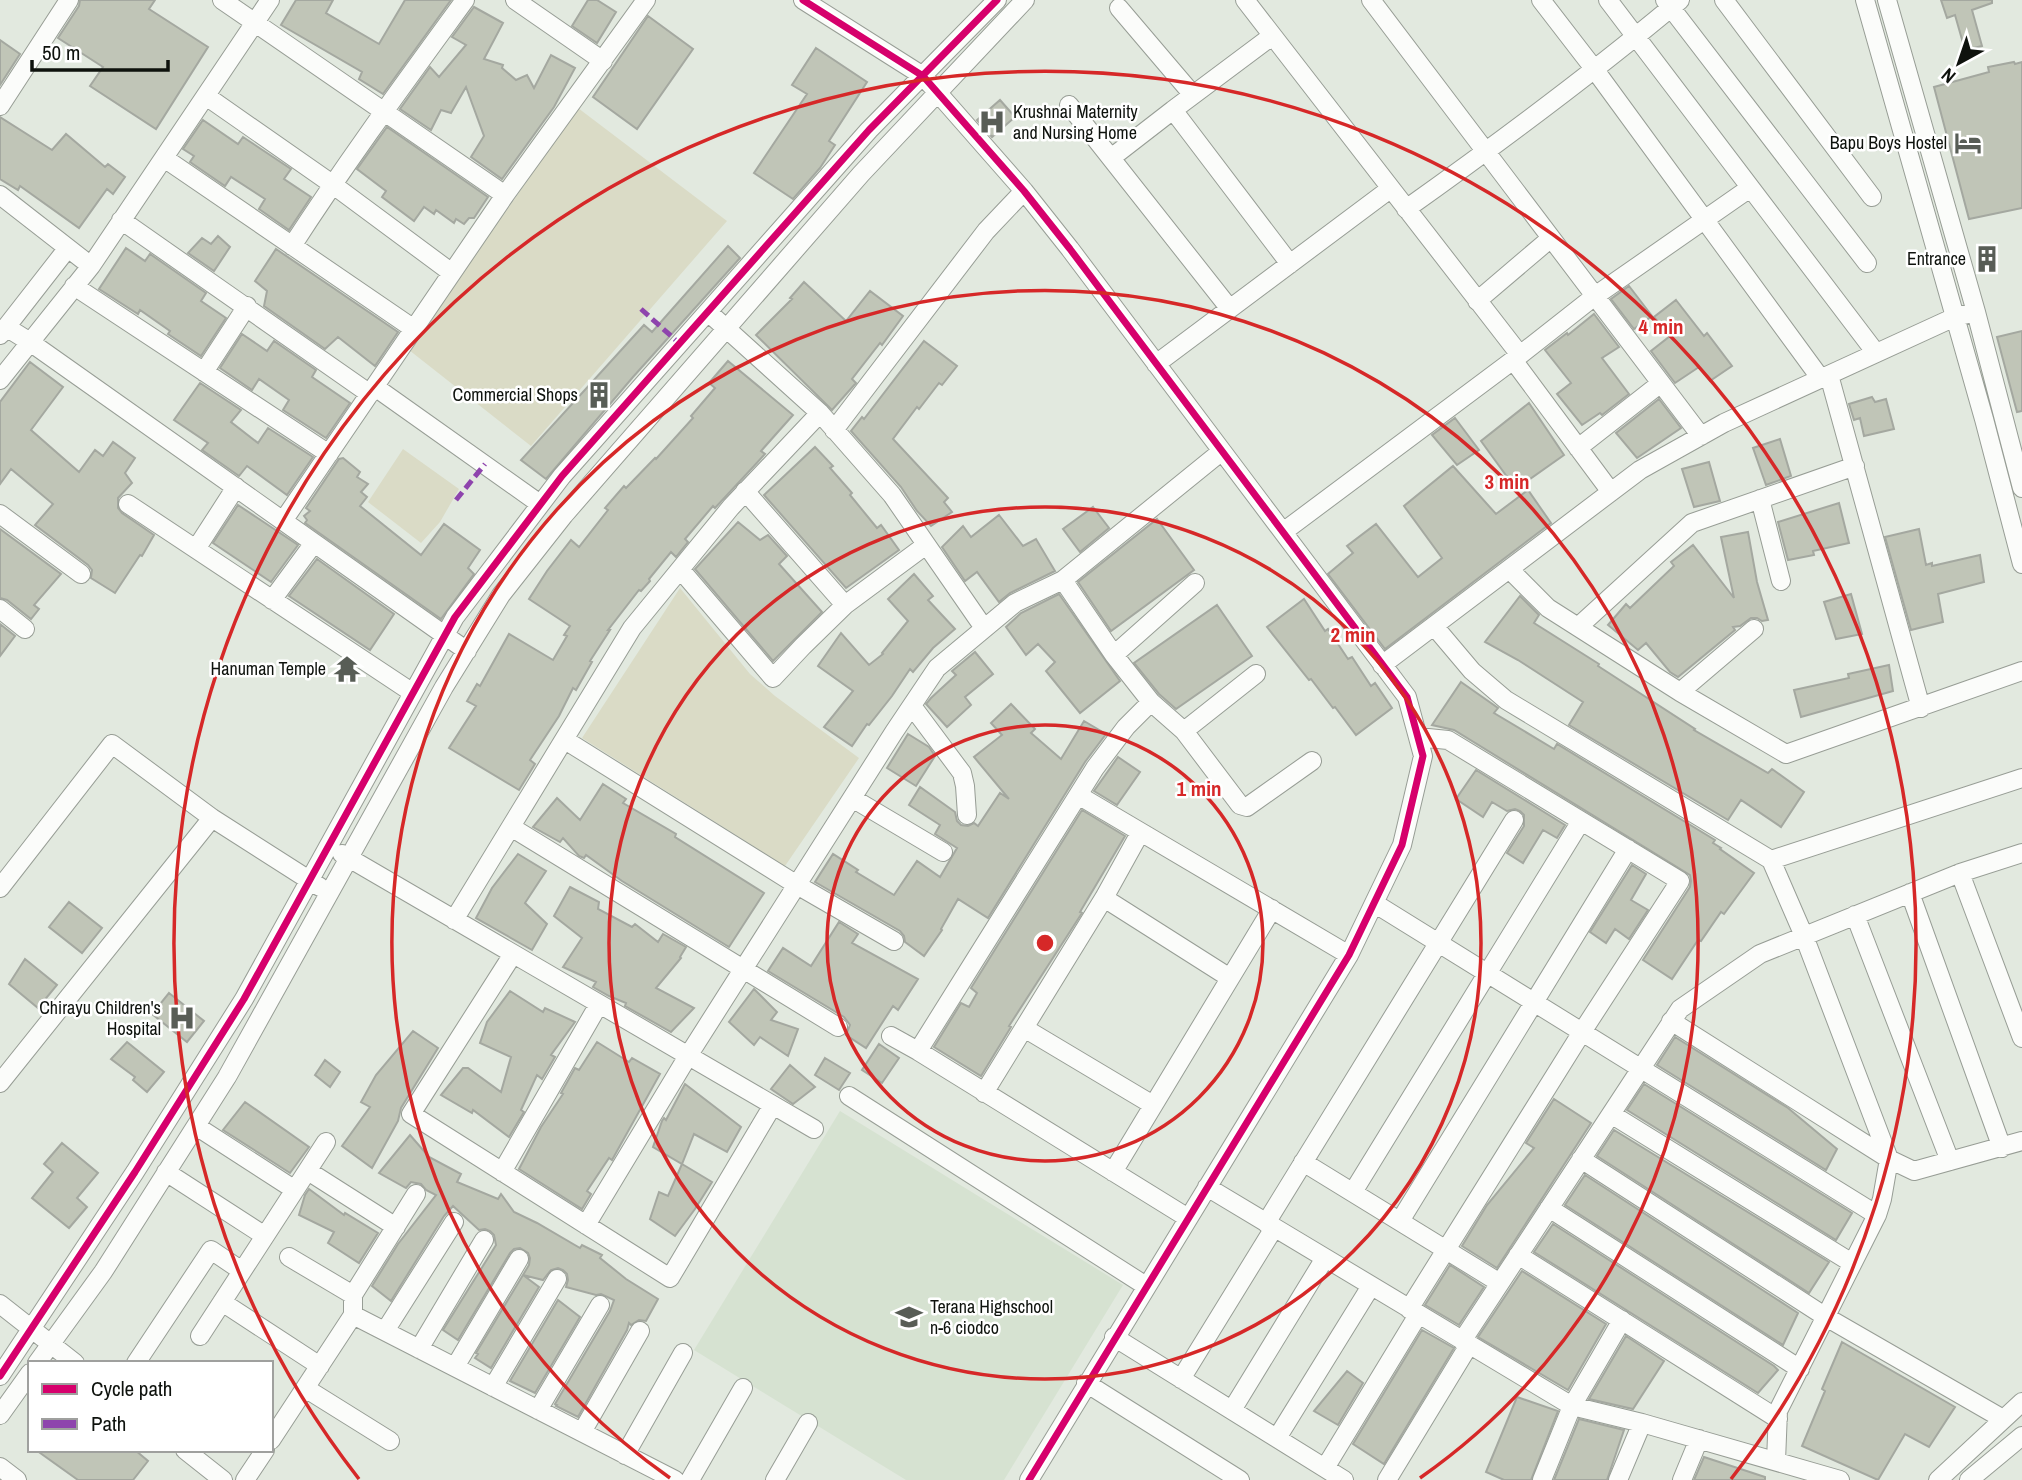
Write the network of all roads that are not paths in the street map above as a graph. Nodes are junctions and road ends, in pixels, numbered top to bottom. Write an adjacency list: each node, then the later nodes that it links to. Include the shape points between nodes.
1 (69, 0): 29 (street)
2 (222, 0): 19 (street)
3 (270, 0): 19 (street)
4 (465, 0): 30 (street)
5 (515, 0): 22 (street)
6 (646, 0): 22 (street)
7 (803, 0): 24 (street)
8 (997, 0): 24 (street)
9 (1025, 0): 25 (street)
10 (1244, 0): 20 (street)
11 (1371, 0): 32 (street)
12 (1541, 0): 23 (street)
13 (1608, 0): 21 (street)
14 (1724, 0): 41 (street)
15 (1865, 0): 59 (street)
16 (1887, 0): 58 (street)
17 (1672, 3): 21 (street); 48 (street)
18 (1119, 8): 26 (street)
19 (255, 22): 27 (street); 30 (street)
20 (1272, 36): 26 (street); 36 (street)
21 (1636, 37): 23 (street); 37 (street)
22 (603, 61): 40 (street)
23 (1595, 70): 32 (street); 44 (street)
24 (923, 76): 25 (street); 57 (street, via 869,130)
25 (938, 92): 38 (street); 60 (street)
26 (1194, 95): 31 (street)
27 (206, 96): 33 (street); 35 (street)
28 (1069, 105): 34 (street)
29 (0, 106)
30 (384, 110): 35 (street); 40 (street)
31 (1173, 110): 34 (street); 49 (street)
32 (1487, 152): 42 (street); 45 (street)
33 (164, 158): 43 (street); 46 (street)
34 (1111, 158): 56 (street)
35 (332, 184): 46 (street); 51 (street)
36 (1391, 188): 42 (street); 49 (street)
37 (1750, 188): 44 (street); 64 (street)
38 (1024, 191): 66 (street); 73 (street, via 986,231)
39 (0, 195): 47 (street)
40 (505, 195): 51 (street)
41 (1872, 197)
42 (1406, 209): 54 (street)
43 (121, 220): 50 (street); 55 (street)
44 (1705, 220): 53 (street); 68 (street)
45 (1551, 238): 53 (street); 54 (street)
46 (292, 246): 61 (street)
47 (67, 249): 50 (street); 62 (street)
48 (1867, 263)
49 (1290, 264): 56 (street)
50 (91, 266): 52 (street)
51 (452, 272): 61 (street)
52 (74, 286): 63 (street); 67 (street)
53 (1595, 296): 65 (street); 70 (street)
54 (1477, 301): 65 (street)
55 (247, 306): 67 (street); 71 (street)
56 (1230, 309): 66 (street)
57 (708, 312): 60 (street); 85 (street)
58 (1976, 312): 59 (street); 80 (street)
59 (1955, 317): 64 (street); 86 (street)
60 (726, 328): 72 (street); 109 (street, via 564,515 502,595)
61 (414, 329): 71 (street)
62 (3, 331): 63 (street)
63 (30, 342): 69 (street); 79 (street)
64 (1876, 353): 68 (street)
65 (1516, 358): 75 (street); 89 (street)
66 (1156, 364): 76 (street)
67 (204, 372): 77 (street)
68 (1825, 377): 74 (street); 78 (street)
69 (0, 380)
70 (1661, 383): 74 (street); 75 (street)
71 (373, 390): 77 (street); 85 (street)
72 (820, 413): 73 (street); 81 (street)
73 (834, 430): 91 (street, via 892,495)
74 (1701, 436): 82 (street)
75 (1578, 448): 82 (street)
76 (1222, 451): 89 (street); 97 (street)
77 (329, 454): 88 (street)
78 (1855, 466): 83 (street); 118 (street)
79 (236, 488): 88 (street); 92 (street)
80 (2022, 488)
81 (746, 491): 94 (street); 101 (street)
82 (1611, 492): 95 (street)
83 (1760, 499): 98 (street); 104 (street, via 1692,523)
84 (128, 504): 92 (street)
85 (540, 504): 108 (street)
86 (2015, 511): 93 (street)
87 (0, 514): 96 (street)
88 (283, 521): 90 (street)
89 (1283, 532): 111 (street)
90 (314, 543): 100 (street); 108 (street)
91 (926, 544): 101 (street); 105 (street)
92 (196, 549): 100 (street)
93 (2022, 564)
94 (680, 569): 101 (street, via 773,678); 121 (street, via 632,628)
95 (1509, 569): 103 (street); 104 (street, via 1548,608)
96 (80, 574)
97 (1063, 580): 105 (street, via 1015,603); 110 (street)
98 (1781, 581)
99 (1195, 583): 110 (street)
100 (272, 600): 115 (street)
101 (845, 605)
102 (0, 609): 106 (street)
103 (1434, 626): 111 (street); 137 (street, via 1472,671 1506,699)
104 (1578, 627): 114 (street)
105 (984, 628): 117 (street, via 937,668)
106 (25, 629)
107 (1754, 629): 114 (street)
108 (445, 636): 109 (street); 115 (street)
109 (467, 651): 136 (street)
110 (1114, 654): 116 (street)
111 (1382, 665): 120 (street, via 1407,697)
112 (2022, 671): 118 (street)
113 (1256, 674): 119 (street)
114 (1680, 692): 118 (street, via 1786,754)
115 (413, 693): 132 (street)
116 (1151, 702): 119 (street); 124 (street, via 1126,727)
117 (912, 706): 125 (street); 126 (street, via 962,773)
118 (1921, 708)
119 (1184, 731): 122 (street, via 1235,800 1247,807)
120 (1418, 737): 129 (street, via 1448,740); 145 (street, via 1423,756 1402,845)
121 (565, 740): 130 (street); 140 (street)
122 (1312, 761)
123 (2022, 778): 137 (street)
124 (1078, 795): 131 (street); 165 (street)
125 (852, 798): 134 (street); 140 (street)
126 (967, 815)
127 (212, 818): 139 (street); 141 (street, via 113,744); 168 (street)
128 (1514, 820): 151 (street)
129 (1581, 821): 133 (street); 155 (street)
130 (511, 827): 148 (street); 154 (street)
131 (1140, 833): 144 (street); 146 (street)
132 (329, 846): 136 (street); 139 (street)
133 (1628, 849): 157 (street); 162 (street, via 1680,881)
134 (943, 852)
135 (2020, 858): 138 (street)
136 (350, 859): 142 (street); 148 (street)
137 (1771, 860): 149 (street)
138 (1960, 873): 143 (street); 164 (street)
139 (310, 881): 142 (street); 220 (street, via 244,999)
140 (797, 885): 150 (street); 154 (street)
141 (0, 888)
142 (331, 893): 174 (street)
143 (1910, 893): 147 (street); 178 (street)
144 (1104, 898): 156 (street); 161 (street)
145 (1374, 903): 151 (street); 153 (street)
146 (1272, 909): 153 (street); 156 (street)
147 (1855, 915): 149 (street); 181 (street)
148 (454, 920): 152 (street)
149 (1804, 936): 159 (street, via 1760,954 1680,1009); 180 (street)
150 (894, 941)
151 (1438, 943): 155 (street); 182 (street)
152 (513, 954): 158 (street); 185 (street, via 411,1114)
153 (1349, 956): 187 (street)
154 (743, 970): 160 (street); 166 (street)
155 (1486, 973): 157 (street); 189 (street)
156 (1230, 978): 172 (street)
157 (1535, 1003): 162 (street); 194 (street)
158 (599, 1004): 166 (street); 185 (street)
159 (1671, 1021): 167 (street); 180 (street)
160 (838, 1027)
161 (1024, 1028): 169 (street); 172 (street)
162 (1582, 1032): 167 (street); 201 (street)
163 (891, 1036): 165 (street)
164 (2022, 1038)
165 (918, 1051): 169 (street)
166 (688, 1056): 171 (street); 196 (street)
167 (1640, 1068): 173 (street); 192 (street)
168 (0, 1083)
169 (984, 1093): 186 (street)
170 (849, 1096): 210 (street)
171 (772, 1105): 175 (street); 196 (street, via 670,1278)
172 (1153, 1105): 186 (street)
173 (1611, 1114): 179 (street); 206 (street)
174 (196, 1126): 184 (street); 188 (street)
175 (814, 1129)
176 (2022, 1141): 178 (street)
177 (326, 1142): 183 (street)
178 (2002, 1148): 181 (street)
179 (1581, 1159): 191 (street); 218 (street)
180 (1889, 1159): 181 (street, via 1914,1171); 192 (street)
181 (1950, 1161)
182 (1303, 1162): 189 (street); 197 (street)
183 (308, 1171): 188 (street); 198 (street)
184 (166, 1172): 199 (street); 226 (street)
185 (502, 1172): 196 (street)
186 (1113, 1172): 193 (street)
187 (1207, 1187): 193 (street); 197 (street)
188 (295, 1191): 199 (street)
189 (1353, 1192): 194 (street)
190 (416, 1194): 198 (street)
191 (1549, 1208): 202 (street); 234 (street)
192 (1877, 1215): 206 (street)
193 (1188, 1218): 210 (street)
194 (1399, 1221): 201 (street)
195 (454, 1222): 221 (street)
196 (586, 1225)
197 (1270, 1225): 204 (street); 237 (street)
198 (396, 1227): 212 (street)
199 (265, 1236): 207 (street)
200 (484, 1240): 227 (street)
201 (1446, 1250): 209 (street); 216 (street)
202 (1518, 1255): 209 (street); 219 (street)
203 (289, 1257): 212 (street)
204 (1325, 1258): 211 (street); 245 (street)
205 (519, 1259): 233 (street)
206 (1852, 1263): 218 (street)
207 (242, 1271): 213 (street); 231 (street, via 211,1250)
208 (557, 1279): 239 (street)
209 (1500, 1283): 225 (street)
210 (1146, 1286): 224 (street)
211 (1371, 1286): 216 (street); 254 (street)
212 (353, 1295): 217 (street)
213 (222, 1302): 223 (street); 232 (street)
214 (0, 1304): 220 (street)
215 (600, 1305): 244 (street)
216 (1414, 1312): 225 (street); 262 (street)
217 (353, 1315): 221 (street); 232 (street)
218 (1826, 1317): 234 (street); 248 (street)
219 (1622, 1320): 243 (street); 247 (street)
220 (31, 1328): 226 (street); 235 (street)
221 (385, 1331): 227 (street)
222 (640, 1331): 251 (street)
223 (200, 1336)
224 (1114, 1337): 237 (street); 238 (street)
225 (1465, 1343): 243 (street); 273 (street)
226 (51, 1344): 229 (street); 230 (street)
227 (419, 1349): 233 (street)
228 (683, 1353): 259 (street)
229 (38, 1361)
230 (72, 1361)
231 (137, 1361)
232 (320, 1366): 240 (street)
233 (455, 1367): 239 (street)
234 (1800, 1369): 247 (street)
235 (0, 1376)
236 (28, 1376): 246 (street)
237 (1181, 1378): 245 (street)
238 (1086, 1383): 270 (street); 271 (street)
239 (494, 1387): 244 (street)
240 (305, 1388): 253 (street); 256 (street)
241 (743, 1388): 268 (street)
242 (2022, 1402): 248 (street)
243 (1572, 1406): 250 (street); 274 (street)
244 (538, 1410): 251 (street)
245 (1232, 1410): 254 (street)
246 (0, 1415)
247 (1778, 1419): 260 (street)
248 (2003, 1419): 278 (street)
249 (808, 1423): 269 (street)
250 (1642, 1423): 255 (street); 275 (street)
251 (582, 1433): 259 (street)
252 (2022, 1436): 279 (street)
253 (273, 1437)
254 (1277, 1438): 262 (street)
255 (1699, 1439): 260 (street); 276 (street)
256 (390, 1441)
257 (188, 1452): 265 (street)
258 (264, 1452): 266 (street)
259 (625, 1455): 267 (street)
260 (1776, 1461): 263 (street)
261 (0, 1467): 264 (street)
262 (1325, 1468): 272 (street)
263 (1799, 1474): 277 (street)
264 (17, 1480)
265 (223, 1480)
266 (245, 1480)
267 (675, 1480)
268 (690, 1480)
269 (775, 1480)
270 (1029, 1480)
271 (1240, 1480)
272 (1344, 1480)
273 (1387, 1480)
274 (1542, 1480)
275 (1618, 1480)
276 (1682, 1480)
277 (1840, 1480)
278 (1938, 1480)
279 (1969, 1480)

